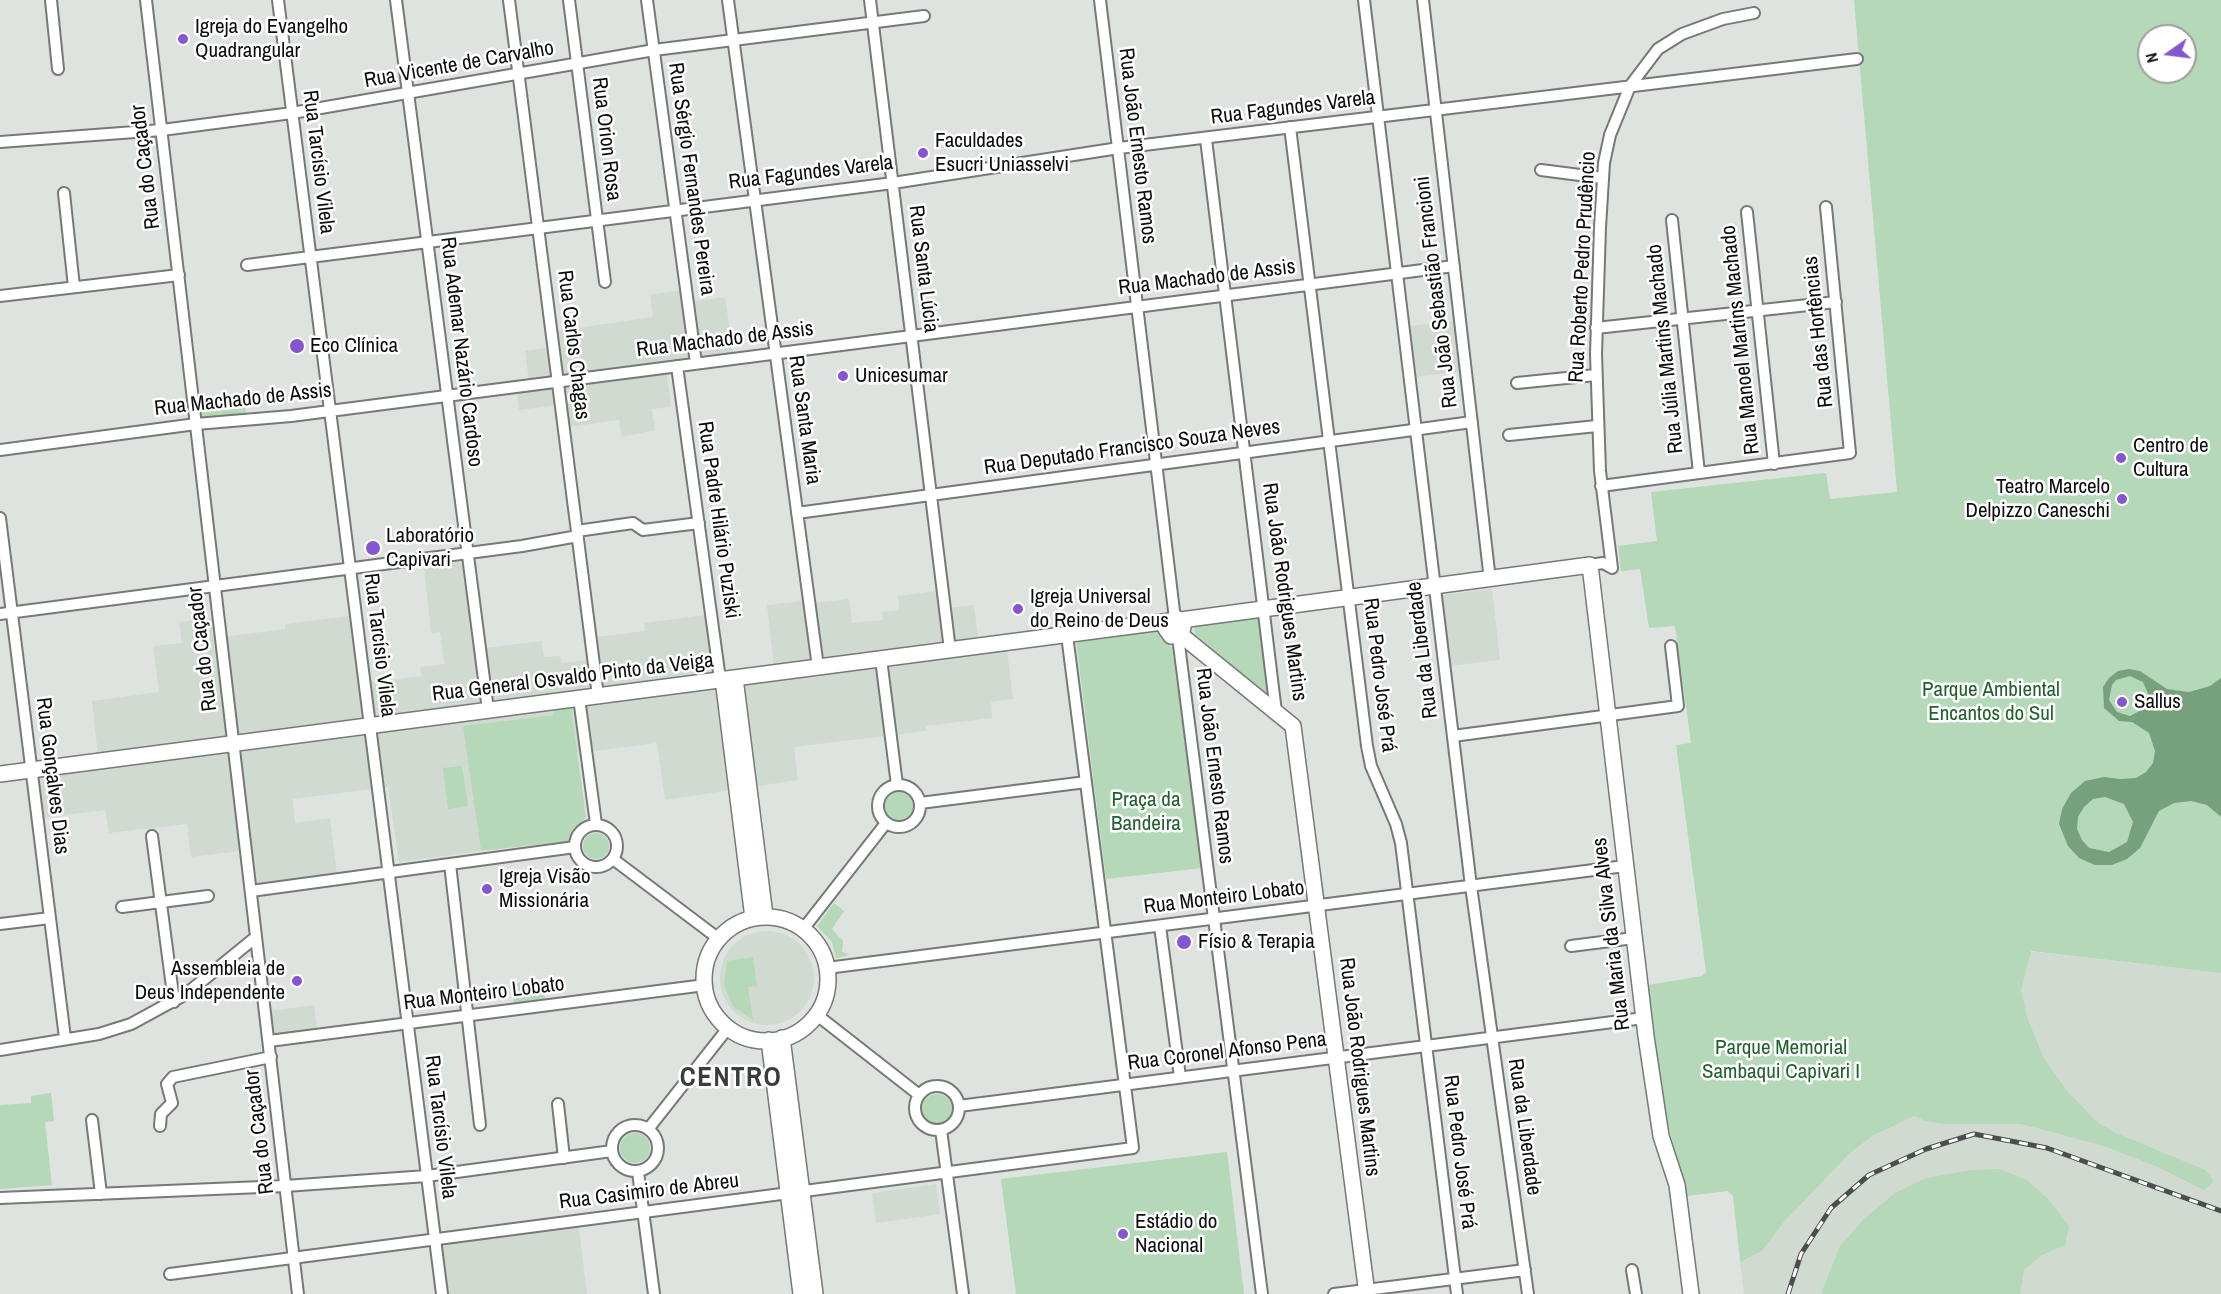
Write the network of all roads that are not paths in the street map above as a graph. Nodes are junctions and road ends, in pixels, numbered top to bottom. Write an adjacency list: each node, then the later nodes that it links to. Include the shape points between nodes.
1 (51, 0): 20 (street)
2 (146, 0): 28 (street, Rua do Caçador)
3 (278, 0): 25 (street, Rua Tarcísio Vilela)
4 (396, 0): 23 (street, Rua Ademar Nazário Cardoso)
5 (509, 0): 21 (street, Rua Carlos Chagas)
6 (569, 0): 19 (street, Rua Orion Rosa)
7 (647, 0): 17 (street, Rua Sérgio Fernandes Pereira)
8 (728, 0): 16 (street, Rua Santa Maria)
9 (870, 0): 15 (street, Rua Santa Lúcia)
10 (1100, 0): 31 (street, Rua João Ernesto Ramos)
11 (1364, 0): 26 (street, Rua da Liberdade)
12 (1423, 0): 24 (street, Rua João Sebastião Francioni)
13 (1754, 13): 22 (street, Rua Roberto Pedro Prudêncio, via 1671,40 1648,59)
14 (924, 16): 15 (street, Rua Vicente de Carvalho)
15 (873, 22): 16 (street, Rua Vicente de Carvalho); 34 (street, Rua Santa Lúcia)
16 (734, 40): 17 (street, Rua Vicente de Carvalho); 36 (street, Rua Santa Maria)
17 (654, 50): 19 (street, Rua Vicente de Carvalho); 38 (street, Rua Sérgio Fernandes Pereira)
18 (1857, 58): 22 (street, Rua Fagundes Varela)
19 (577, 64): 21 (street, Rua Vicente de Carvalho); 40 (street, Rua Orion Rosa)
20 (58, 69)
21 (519, 74): 23 (street, Rua Vicente de Carvalho); 42 (street, Rua Carlos Chagas)
22 (1630, 86): 24 (street, Rua Fagundes Varela); 33 (street, Rua Roberto Pedro Prudêncio, via 1610,135)
23 (408, 94): 25 (street, Rua Vicente de Carvalho); 43 (street, Rua Ademar Nazário Cardoso)
24 (1436, 108): 26 (street, Rua Fagundes Varela); 46 (street, Rua João Sebastião Francioni)
25 (292, 113): 28 (street, Rua Vicente de Carvalho); 44 (street, Rua Tarcísio Vilela)
26 (1378, 117): 27 (street, Rua Fagundes Varela); 47 (street, Rua da Liberdade)
27 (1290, 127): 29 (street, Rua Fagundes Varela); 50 (street, Rua Pedro José Prá)
28 (162, 130): 30 (street, Rua Vicente de Carvalho); 48 (street, Rua do Caçador)
29 (1206, 139): 31 (street, Rua Fagundes Varela); 52 (street, Rua João Rodrigues Martins)
30 (0, 142)
31 (1119, 148): 34 (street, Rua Fagundes Varela); 55 (street, Rua João Ernesto Ramos)
32 (1541, 170): 33 (street)
33 (1603, 178): 58 (street, Rua Roberto Pedro Prudêncio)
34 (893, 183): 36 (street, Rua Fagundes Varela); 59 (street, Rua Santa Lúcia)
35 (64, 193): 51 (street)
36 (755, 200): 38 (street, Rua Fagundes Varela); 60 (street, Rua Santa Maria)
37 (1826, 207): 54 (street, Rua das Hortências)
38 (675, 210): 40 (street, Rua Fagundes Varela); 61 (street, Rua Sérgio Fernandes Pereira)
39 (1747, 212): 56 (street, Rua Manoel Martins Machado)
40 (597, 220): 42 (street, Rua Fagundes Varela); 49 (street, Rua Orion Rosa)
41 (1672, 220): 57 (street, Rua Júlia Martins Machado)
42 (538, 228): 43 (street, Rua Fagundes Varela); 64 (street, Rua Carlos Chagas)
43 (427, 242): 44 (street, Rua Fagundes Varela); 66 (street, Rua Ademar Nazário Cardoso)
44 (310, 257): 45 (street, Rua Fagundes Varela); 67 (street, Rua Tarcísio Vilela)
45 (247, 265)
46 (1454, 266): 47 (street, Rua Machado de Assis); 68 (street, Rua João Sebastião Francioni)
47 (1397, 273): 50 (street, Rua Machado de Assis); 71 (street, Rua da Liberdade)
48 (179, 274): 51 (street); 69 (street, Rua do Caçador)
49 (605, 282)
50 (1310, 284): 52 (street, Rua Machado de Assis); 73 (street, Rua Pedro José Prá)
51 (74, 287): 53 (street)
52 (1225, 295): 55 (street, Rua Machado de Assis); 75 (street, Rua João Rodrigues Martins)
53 (0, 296)
54 (1836, 302): 56 (street); 76 (street, Rua das Hortências, via 1850,453)
55 (1137, 307): 59 (street, Rua Machado de Assis); 77 (street, Rua João Ernesto Ramos)
56 (1757, 311): 57 (street); 76 (street, Rua Manoel Martins Machado)
57 (1683, 319): 58 (street); 78 (street, Rua Júlia Martins Machado)
58 (1596, 328): 63 (street, Rua Roberto Pedro Prudêncio)
59 (912, 336): 60 (street, Rua Machado de Assis); 80 (street, Rua Santa Lúcia)
60 (776, 353): 61 (street, Rua Machado de Assis); 81 (street, Rua Santa Maria)
61 (696, 363): 62 (street, Rua Machado de Assis)
62 (677, 366): 64 (street, Rua Machado de Assis); 83 (street, Rua Padre Hilário Puziski)
63 (1596, 375): 65 (street); 70 (street, Rua Roberto Pedro Prudêncio)
64 (558, 381): 66 (street, Rua Machado de Assis); 84 (street, Rua Carlos Chagas)
65 (1517, 383)
66 (447, 395): 67 (street, Rua Machado de Assis); 85 (street, Rua Ademar Nazário Cardoso)
67 (330, 411): 69 (street, Rua Machado de Assis); 87 (street, Rua Tarcísio Vilela)
68 (1472, 422): 71 (street, Rua Deputado Francisco Souza Neves); 88 (street, Rua João Sebastião Francioni)
69 (196, 424): 74 (street, Rua Machado de Assis); 89 (street, Rua do Caçador)
70 (1597, 426): 72 (street); 79 (street, Rua Roberto Pedro Prudêncio)
71 (1416, 430): 73 (street, Rua Deputado Francisco Souza Neves); 90 (street, Rua da Liberdade)
72 (1509, 435)
73 (1329, 442): 75 (street, Rua Deputado Francisco Souza Neves); 91 (street, Rua Pedro José Prá)
74 (0, 450)
75 (1244, 453): 77 (street, Rua Deputado Francisco Souza Neves); 92 (street, Rua João Rodrigues Martins)
76 (1774, 464): 78 (street)
77 (1156, 465): 80 (street, Rua Deputado Francisco Souza Neves); 94 (street, Rua João Ernesto Ramos)
78 (1699, 473): 79 (street)
79 (1601, 486): 86 (street, Rua Roberto Pedro Prudêncio)
80 (931, 495): 81 (street, Rua Deputado Francisco Souza Neves); 97 (street, Rua Santa Lúcia)
81 (797, 513): 99 (street, Rua Santa Maria)
82 (0, 518): 93 (street, Rua Gonçalves Dias)
83 (699, 524): 84 (street, via 643,530 633,523); 100 (street, Rua Padre Hilário Puziski, via 719,672)
84 (577, 534): 85 (street); 101 (street, Rua Carlos Chagas)
85 (468, 553): 87 (street); 103 (street, Rua Ademar Nazário Cardoso)
86 (1604, 563): 88 (street, Rua General Osvaldo Pinto da Veiga); 105 (street, Rua Maria da Silva Alves)
87 (350, 568): 89 (street); 106 (street, Rua Tarcísio Vilela)
88 (1490, 580): 90 (street, Rua General Osvaldo Pinto da Veiga)
89 (215, 586): 93 (street); 108 (street, Rua do Caçador)
90 (1435, 588): 91 (street, Rua General Osvaldo Pinto da Veiga); 107 (street, Rua da Liberdade)
91 (1349, 599): 92 (street, Rua General Osvaldo Pinto da Veiga); 124 (street, Rua Pedro José Prá, via 1369,757 1399,833)
92 (1263, 610): 94 (street, Rua General Osvaldo Pinto da Veiga); 104 (street, Rua João Rodrigues Martins)
93 (6, 613): 109 (street, Rua Gonçalves Dias)
94 (1176, 627): 95 (street, Rua General Osvaldo Pinto da Veiga, via 1152,624); 104 (street); 131 (street, Rua João Ernesto Ramos)
95 (1067, 635): 97 (street, Rua General Osvaldo Pinto da Veiga); 111 (street)
96 (1671, 646): 105 (street, via 1678,706)
97 (950, 650): 98 (street, Rua General Osvaldo Pinto da Veiga)
98 (881, 659): 99 (street, Rua General Osvaldo Pinto da Veiga); 112 (street)
99 (818, 667): 100 (street, Rua General Osvaldo Pinto da Veiga)
100 (729, 679): 101 (street, Rua General Osvaldo Pinto da Veiga); 129 (street)
101 (598, 696): 102 (street, Rua General Osvaldo Pinto da Veiga)
102 (579, 698): 103 (street, Rua General Osvaldo Pinto da Veiga); 115 (street)
103 (488, 710): 106 (street, Rua General Osvaldo Pinto da Veiga)
104 (1276, 712): 127 (street, Rua João Rodrigues Martins, via 1293,726)
105 (1608, 715): 107 (street); 120 (street, Rua Maria da Silva Alves)
106 (370, 725): 108 (street, Rua General Osvaldo Pinto da Veiga); 121 (street, Rua Tarcísio Vilela)
107 (1453, 736): 122 (street, Rua da Liberdade)
108 (234, 743): 109 (street, Rua General Osvaldo Pinto da Veiga); 123 (street, Rua do Caçador)
109 (31, 769): 110 (street, Rua General Osvaldo Pinto da Veiga); 130 (street, Rua Gonçalves Dias)
110 (0, 774)
111 (1086, 782): 113 (street); 135 (street)
112 (897, 785): 113 (street, via 912,790); 114 (street, via 886,789 879,800 879,812)
113 (920, 803): 114 (street, via 918,815 910,824 898,827)
114 (886, 823): 134 (street)
115 (596, 824): 117 (street, via 578,834); 118 (street, via 613,833 617,846)
116 (152, 836): 126 (street)
117 (574, 847): 118 (street, via 579,859 590,866 603,866); 119 (street)
118 (613, 859): 138 (street)
119 (450, 864): 121 (street); 144 (street)
120 (1626, 866): 122 (street, Rua Monteiro Lobato); 137 (street, Rua Maria da Silva Alves)
121 (388, 872): 123 (street); 146 (street, Rua Tarcísio Vilela)
122 (1471, 886): 124 (street, Rua Monteiro Lobato); 148 (street, Rua da Liberdade)
123 (251, 891): 136 (street, Rua do Caçador)
124 (1407, 894): 127 (street, Rua Monteiro Lobato); 152 (street, Rua Pedro José Prá)
125 (208, 896): 126 (street)
126 (160, 902): 128 (street); 142 (street)
127 (1317, 905): 131 (street, Rua Monteiro Lobato); 155 (street, Rua João Rodrigues Martins)
128 (122, 907)
129 (759, 917): 134 (street, via 777,918); 138 (street, via 738,924)
130 (50, 918): 132 (street); 149 (street, Rua Gonçalves Dias)
131 (1214, 919): 133 (street, Rua Monteiro Lobato); 156 (street, Rua João Ernesto Ramos)
132 (0, 924)
133 (1160, 926): 135 (street, Rua Monteiro Lobato); 157 (street)
134 (804, 928): 140 (street, via 821,949)
135 (1105, 933): 140 (street, Rua Monteiro Lobato); 158 (street)
136 (256, 937): 142 (street); 151 (street, Rua do Caçador)
137 (1634, 938): 139 (street); 145 (street, Rua Maria da Silva Alves)
138 (719, 939): 141 (street, via 711,951)
139 (1571, 946)
140 (827, 968): 143 (street, via 827,986)
141 (705, 985): 144 (street, Rua Monteiro Lobato); 147 (street, via 709,1002)
142 (174, 1002): 149 (street, via 117,1030)
143 (817, 1015): 150 (street, via 793,1035); 159 (street)
144 (467, 1016): 146 (street, Rua Monteiro Lobato); 163 (street)
145 (1644, 1018): 148 (street, Rua Coronel Afonso Pena); 195 (street, Rua Maria da Silva Alves, via 1661,1136 1677,1185)
146 (407, 1023): 151 (street, Rua Monteiro Lobato); 171 (street, Rua Tarcísio Vilela)
147 (728, 1028): 150 (street, via 755,1040); 165 (street)
148 (1492, 1037): 152 (street, Rua Coronel Afonso Pena); 179 (street, Rua da Liberdade)
149 (65, 1038): 153 (street)
150 (775, 1039): 173 (street)
151 (269, 1041): 154 (street, Rua do Caçador)
152 (1426, 1046): 155 (street, Rua Coronel Afonso Pena); 182 (street, Rua Pedro José Prá)
153 (0, 1050)
154 (270, 1057): 164 (street, via 173,1077 167,1084 172,1103 161,1114); 172 (street, Rua do Caçador)
155 (1336, 1057): 156 (street, Rua Coronel Afonso Pena); 183 (street, Rua João Rodrigues Martins)
156 (1233, 1070): 157 (street, Rua Coronel Afonso Pena); 190 (street, Rua João Ernesto Ramos)
157 (1180, 1077): 158 (street, Rua Coronel Afonso Pena)
158 (1125, 1084): 161 (street, Rua Coronel Afonso Pena); 170 (street, Rua Casimiro de Abreu, via 1133,1149)
159 (918, 1094): 161 (street, via 942,1086 954,1094); 166 (street, via 914,1105 917,1118 927,1128)
160 (558, 1104): 168 (street)
161 (959, 1106): 166 (street, via 956,1119)
162 (92, 1120): 174 (street)
163 (480, 1125)
164 (160, 1126)
165 (649, 1128): 167 (street, via 633,1125 619,1131); 169 (street, via 657,1141 657,1157 647,1169)
166 (941, 1130): 170 (street)
167 (612, 1151): 168 (street); 169 (street, via 621,1168)
168 (564, 1158): 171 (street)
169 (638, 1172): 176 (street)
170 (947, 1173): 173 (street, Rua Casimiro de Abreu); 189 (street)
171 (427, 1176): 172 (street); 177 (street, Rua Tarcísio Vilela)
172 (285, 1186): 174 (street); 178 (street, Rua do Caçador)
173 (795, 1193): 176 (street, Rua Casimiro de Abreu); 187 (street); 188 (street)
174 (101, 1194): 175 (street)
175 (0, 1198)
176 (644, 1212): 177 (street, Rua Casimiro de Abreu); 186 (street)
177 (435, 1240): 178 (street, Rua Casimiro de Abreu); 185 (street, Rua Tarcísio Vilela)
178 (294, 1258): 181 (street, Rua Casimiro de Abreu); 184 (street, Rua do Caçador)
179 (1525, 1270): 182 (street); 193 (street, Rua da Liberdade)
180 (1632, 1270): 194 (street)
181 (170, 1274)
182 (1455, 1279): 183 (street); 192 (street, Rua Pedro José Prá)
183 (1367, 1292): 191 (street)
184 (298, 1294)
185 (442, 1294)
186 (654, 1294)
187 (801, 1294)
188 (815, 1294)
189 (963, 1294)
190 (1262, 1294)
191 (1334, 1294)
192 (1457, 1294)
193 (1528, 1294)
194 (1636, 1294)
195 (1691, 1294)

